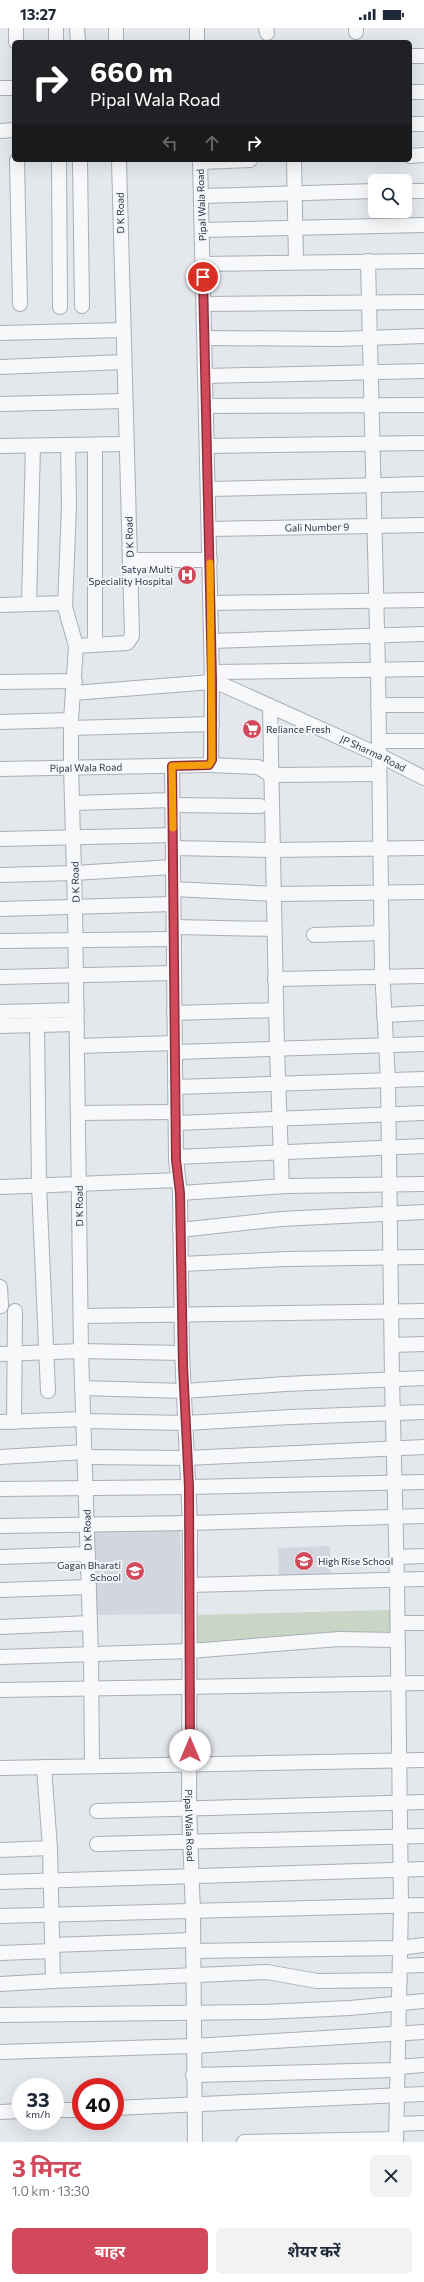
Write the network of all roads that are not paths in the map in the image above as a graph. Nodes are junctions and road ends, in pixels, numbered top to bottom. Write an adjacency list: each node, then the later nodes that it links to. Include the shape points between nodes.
1 (16, 28): 6 (street)
2 (56, 28): 7 (street)
3 (77, 28): 8 (street)
4 (116, 28): 9 (street)
5 (197, 28): 10 (street)
6 (16, 40)
7 (56, 40)
8 (78, 40)
9 (116, 40)
10 (197, 40)
11 (412, 56): 12 (street)
12 (424, 56)
13 (0, 88): 14 (street)
14 (12, 88)
15 (412, 92): 16 (street)
16 (424, 92)
17 (412, 124): 18 (street)
18 (424, 124)
19 (12, 130): 20 (street)
20 (0, 131)
21 (424, 155): 22 (street)
22 (412, 156)
23 (17, 162): 43 (street)
24 (59, 162): 46 (street)
25 (80, 162): 45 (street)
26 (119, 162): 47 (street, D K Road)
27 (200, 162): 33 (street, Pipal Wala Road)
28 (294, 162): 32 (street)
29 (412, 190): 30 (street)
30 (424, 190)
31 (368, 191): 32 (street)
32 (294, 194): 33 (street); 35 (street)
33 (201, 196): 36 (street, Pipal Wala Road)
34 (424, 225): 35 (street)
35 (295, 227): 36 (street); 39 (street)
36 (202, 230): 40 (street, Pipal Wala Road)
37 (368, 261): 38 (street); 39 (street); 41 (street)
38 (424, 261)
39 (296, 262): 40 (street)
40 (203, 264): 44 (street, Pipal Wala Road)
41 (370, 302): 42 (street); 44 (street); 51 (street)
42 (424, 302)
43 (20, 304)
44 (204, 304): 50 (street, Pipal Wala Road)
45 (82, 306)
46 (60, 307)
47 (123, 330): 48 (street); 52 (street, D K Road)
48 (0, 333)
49 (424, 336): 51 (street)
50 (205, 338): 51 (street); 56 (street, Pipal Wala Road)
51 (370, 338): 55 (street)
52 (124, 362): 53 (street); 57 (street, D K Road)
53 (0, 367)
54 (424, 371): 55 (street)
55 (371, 372): 56 (street); 61 (street)
56 (206, 376): 60 (street, Pipal Wala Road)
57 (125, 401): 58 (street); 63 (street, D K Road)
58 (0, 404)
59 (424, 405): 61 (street)
60 (206, 406): 61 (street); 69 (street, Pipal Wala Road)
61 (372, 406): 64 (street)
62 (424, 443): 64 (street)
63 (126, 444): 66 (street); 76 (street, D K Road)
64 (371, 444): 69 (street); 71 (street)
65 (68, 445): 66 (street); 68 (street); 80 (street, via 69,506)
66 (95, 445): 87 (street)
67 (0, 446): 68 (street)
68 (33, 446): 82 (street)
69 (208, 446): 72 (street, Pipal Wala Road)
70 (424, 484): 71 (street)
71 (374, 485): 72 (street); 74 (street)
72 (209, 489): 75 (street, Pipal Wala Road)
73 (424, 525): 74 (street, Gali Number 9)
74 (374, 526): 75 (street, Gali Number 9); 78 (street)
75 (209, 529): 77 (street, Pipal Wala Road)
76 (130, 560): 77 (street); 87 (street, D K Road, via 132,639 127,642)
77 (210, 560): 81 (street, Pipal Wala Road)
78 (375, 600): 79 (street); 81 (street); 84 (street)
79 (424, 600)
80 (65, 603): 82 (street); 88 (street, via 65,613)
81 (211, 603): 86 (street, Pipal Wala Road)
82 (29, 604): 83 (street)
83 (0, 605)
84 (377, 634): 85 (street); 86 (street); 90 (street)
85 (424, 634)
86 (212, 641): 91 (street, Pipal Wala Road)
87 (95, 644): 88 (street, D K Road)
88 (76, 646): 93 (street, D K Road)
89 (424, 669): 90 (street)
90 (378, 670): 91 (street); 94 (street)
91 (212, 678): 93 (street); 96 (street, JP Sharma Road); 99 (street, Pipal Wala Road)
92 (0, 682): 93 (street)
93 (74, 687): 98 (street, D K Road)
94 (378, 705): 95 (street); 101 (street)
95 (424, 705)
96 (270, 706): 101 (street, JP Sharma Road); 107 (street)
97 (0, 722): 98 (street)
98 (71, 724): 99 (street); 104 (street, D K Road)
99 (212, 724): 102 (street, Pipal Wala Road, via 212,760)
100 (424, 741): 101 (street)
101 (379, 748): 106 (street); 108 (street, JP Sharma Road)
102 (209, 765): 103 (street, Pipal Wala Road); 107 (street, via 258,767)
103 (172, 766): 104 (street, Pipal Wala Road); 110 (street, Pipal Wala Road)
104 (71, 767): 105 (street, Pipal Wala Road); 109 (street, D K Road)
105 (0, 769)
106 (379, 774): 107 (street); 116 (street)
107 (271, 775): 117 (street)
108 (424, 778)
109 (73, 803): 110 (street); 113 (street, D K Road)
110 (172, 803): 111 (street); 114 (street, Pipal Wala Road)
111 (260, 806)
112 (0, 839): 113 (street)
113 (74, 839): 114 (street); 119 (street, D K Road)
114 (173, 841): 117 (street); 118 (street, Pipal Wala Road)
115 (424, 848): 116 (street)
116 (380, 849): 117 (street); 123 (street)
117 (272, 850): 124 (street)
118 (173, 867): 119 (street); 121 (street, Pipal Wala Road)
119 (74, 873): 120 (street); 126 (street, D K Road)
120 (0, 875)
121 (173, 889): 124 (street); 125 (street, Pipal Wala Road)
122 (424, 892): 123 (street)
123 (381, 893): 124 (street); 130 (street)
124 (273, 894): 128 (street)
125 (173, 904): 126 (street); 129 (street, Pipal Wala Road)
126 (75, 908): 127 (street); 132 (street, D K Road)
127 (0, 909)
128 (274, 929): 129 (street); 139 (street)
129 (174, 933): 132 (street); 134 (street, Pipal Wala Road)
130 (382, 933): 131 (street); 138 (street)
131 (314, 935)
132 (76, 940): 133 (street); 135 (street, D K Road)
133 (0, 941)
134 (174, 973): 135 (street); 142 (street, Pipal Wala Road)
135 (76, 976): 137 (street); 145 (street, D K Road)
136 (424, 976): 138 (street)
137 (0, 977)
138 (382, 977): 139 (street); 144 (street)
139 (275, 979): 140 (street)
140 (276, 1010): 142 (street); 152 (street)
141 (0, 1012): 145 (street)
142 (174, 1013): 151 (street, Pipal Wala Road)
143 (424, 1013): 144 (street)
144 (384, 1015): 149 (street)
145 (77, 1017): 146 (street); 150 (street, D K Road)
146 (37, 1025): 147 (street); 169 (street)
147 (0, 1026)
148 (424, 1044): 149 (street)
149 (386, 1045): 152 (street); 154 (street)
150 (77, 1046): 151 (street); 157 (street, D K Road)
151 (175, 1047): 152 (street); 156 (street, Pipal Wala Road)
152 (277, 1049): 155 (street)
153 (424, 1079): 154 (street)
154 (388, 1080): 155 (street); 158 (street)
155 (278, 1085): 156 (street); 161 (street)
156 (175, 1087): 160 (street, Pipal Wala Road)
157 (78, 1113): 160 (street); 166 (street, D K Road)
158 (388, 1113): 159 (street); 161 (street); 163 (street)
159 (424, 1113)
160 (176, 1118): 161 (street); 165 (street, Pipal Wala Road)
161 (279, 1119): 164 (street)
162 (424, 1146): 163 (street)
163 (388, 1148): 164 (street); 167 (street)
164 (280, 1153): 165 (street); 170 (street)
165 (176, 1157): 172 (street, Pipal Wala Road)
166 (79, 1184): 169 (street); 172 (street); 185 (street, D K Road)
167 (389, 1184): 168 (street); 170 (street); 174 (street)
168 (424, 1184)
169 (39, 1185): 171 (street); 189 (street)
170 (282, 1186): 172 (street)
171 (0, 1187)
172 (179, 1187): 175 (street, Pipal Wala Road)
173 (424, 1212): 174 (street)
174 (390, 1213): 175 (street, via 281,1218); 176 (street)
175 (180, 1230): 178 (street, Pipal Wala Road)
176 (390, 1257): 177 (street); 178 (street); 183 (street)
177 (424, 1257)
178 (181, 1264): 184 (street, Pipal Wala Road)
179 (0, 1287): 180 (street)
180 (0, 1306)
181 (14, 1311): 190 (street)
182 (424, 1311): 183 (street)
183 (391, 1312): 184 (street); 187 (street)
184 (182, 1314): 185 (street); 191 (street, Pipal Wala Road)
185 (81, 1316): 188 (street, D K Road)
186 (424, 1344): 187 (street)
187 (392, 1345): 194 (street)
188 (81, 1351): 189 (street); 191 (street); 195 (street, D K Road)
189 (47, 1352): 190 (street); 196 (street)
190 (15, 1353): 192 (street); 201 (street)
191 (182, 1353): 197 (street, Pipal Wala Road)
192 (0, 1354)
193 (424, 1378): 194 (street)
194 (392, 1379): 197 (street); 199 (street)
195 (82, 1388): 197 (street); 200 (street, D K Road)
196 (48, 1391)
197 (184, 1391): 202 (street, Pipal Wala Road)
198 (424, 1412): 199 (street)
199 (392, 1413): 202 (street); 204 (street)
200 (84, 1420): 201 (street); 202 (street); 205 (street, D K Road)
201 (7, 1422)
202 (185, 1423): 207 (street, Pipal Wala Road)
203 (424, 1447): 204 (street)
204 (394, 1448): 207 (street); 208 (street)
205 (85, 1454): 206 (street); 207 (street); 211 (street, D K Road)
206 (0, 1457)
207 (187, 1458): 210 (street, Pipal Wala Road)
208 (396, 1482): 209 (street); 210 (street); 214 (street)
209 (424, 1482)
210 (189, 1487): 211 (street); 215 (street, Pipal Wala Road)
211 (86, 1488): 212 (street); 216 (street, D K Road)
212 (0, 1489)
213 (424, 1516): 214 (street)
214 (396, 1517): 215 (street); 220 (street)
215 (190, 1523): 216 (street); 224 (street, Pipal Wala Road)
216 (87, 1524): 217 (street); 218 (street, D K Road)
217 (0, 1526)
218 (88, 1554): 219 (street); 225 (street, D K Road)
219 (0, 1556)
220 (397, 1556): 221 (street); 223 (street)
221 (424, 1556)
222 (424, 1579): 223 (street)
223 (397, 1580): 224 (street); 228 (street)
224 (190, 1585): 232 (street, Pipal Wala Road)
225 (89, 1587): 226 (street); 227 (street, D K Road)
226 (0, 1590)
227 (90, 1623): 230 (street); 233 (street, D K Road)
228 (398, 1623): 229 (street); 231 (street)
229 (424, 1623)
230 (0, 1627)
231 (397, 1640): 232 (street, via 339,1639); 236 (street)
232 (190, 1651): 233 (street); 237 (street, Pipal Wala Road)
233 (91, 1655): 234 (street); 239 (street, D K Road)
234 (0, 1657)
235 (424, 1683): 236 (street)
236 (398, 1684): 237 (street); 240 (street)
237 (190, 1687): 239 (street); 242 (street, Pipal Wala Road)
238 (0, 1690): 239 (street)
239 (92, 1690): 243 (street, D K Road)
240 (398, 1760): 241 (street); 242 (street); 246 (street)
241 (424, 1760)
242 (190, 1765): 243 (street); 248 (street, Pipal Wala Road)
243 (92, 1766): 244 (street)
244 (44, 1767): 245 (street); 254 (street)
245 (0, 1768)
246 (399, 1802): 247 (street); 248 (street); 250 (street)
247 (424, 1802)
248 (189, 1808): 249 (street); 253 (street, Pipal Wala Road)
249 (98, 1811)
250 (399, 1836): 251 (street); 253 (street); 256 (street)
251 (424, 1836)
252 (97, 1844): 253 (street)
253 (191, 1844): 258 (street, Pipal Wala Road)
254 (50, 1848): 255 (street); 259 (street)
255 (0, 1850)
256 (400, 1870): 257 (street); 258 (street); 261 (street)
257 (424, 1870)
258 (192, 1876): 259 (street); 263 (street, Pipal Wala Road)
259 (50, 1881): 260 (street); 264 (street)
260 (0, 1882)
261 (401, 1905): 262 (street); 263 (street); 269 (street)
262 (424, 1905)
263 (193, 1912): 264 (street); 267 (street, Pipal Wala Road)
264 (51, 1915): 265 (street); 268 (street)
265 (0, 1916)
266 (424, 1945): 269 (street)
267 (193, 1946): 268 (street); 269 (street); 273 (street, Pipal Wala Road)
268 (52, 1948): 270 (street); 275 (street)
269 (400, 1948): 272 (street)
270 (0, 1953)
271 (424, 1965): 272 (street)
272 (400, 1966): 274 (street)
273 (194, 1975): 274 (street, via 267,1972 317,1981); 275 (street); 279 (street, Pipal Wala Road)
274 (400, 1980): 278 (street)
275 (53, 1981): 276 (street)
276 (0, 1984)
277 (424, 2001): 278 (street)
278 (400, 2003): 279 (street, via 350,2008); 282 (street)
279 (194, 2014): 280 (street); 283 (street, Pipal Wala Road)
280 (0, 2015)
281 (424, 2032): 282 (street)
282 (398, 2033): 283 (street); 286 (street)
283 (193, 2046): 284 (street); 287 (street, Pipal Wala Road)
284 (0, 2052)
285 (424, 2065): 286 (street)
286 (398, 2067): 287 (street, via 394,2070); 288 (street)
287 (193, 2075): 290 (street, Pipal Wala Road)
288 (398, 2094): 289 (street); 290 (street); 295 (street)
289 (424, 2094)
290 (194, 2106): 291 (street); 297 (street, Pipal Wala Road)
291 (124, 2108)
292 (12, 2111): 293 (street)
293 (0, 2112)
294 (424, 2123): 295 (street)
295 (397, 2124): 296 (street)
296 (396, 2141): 298 (street)
297 (195, 2142)
298 (244, 2142)

